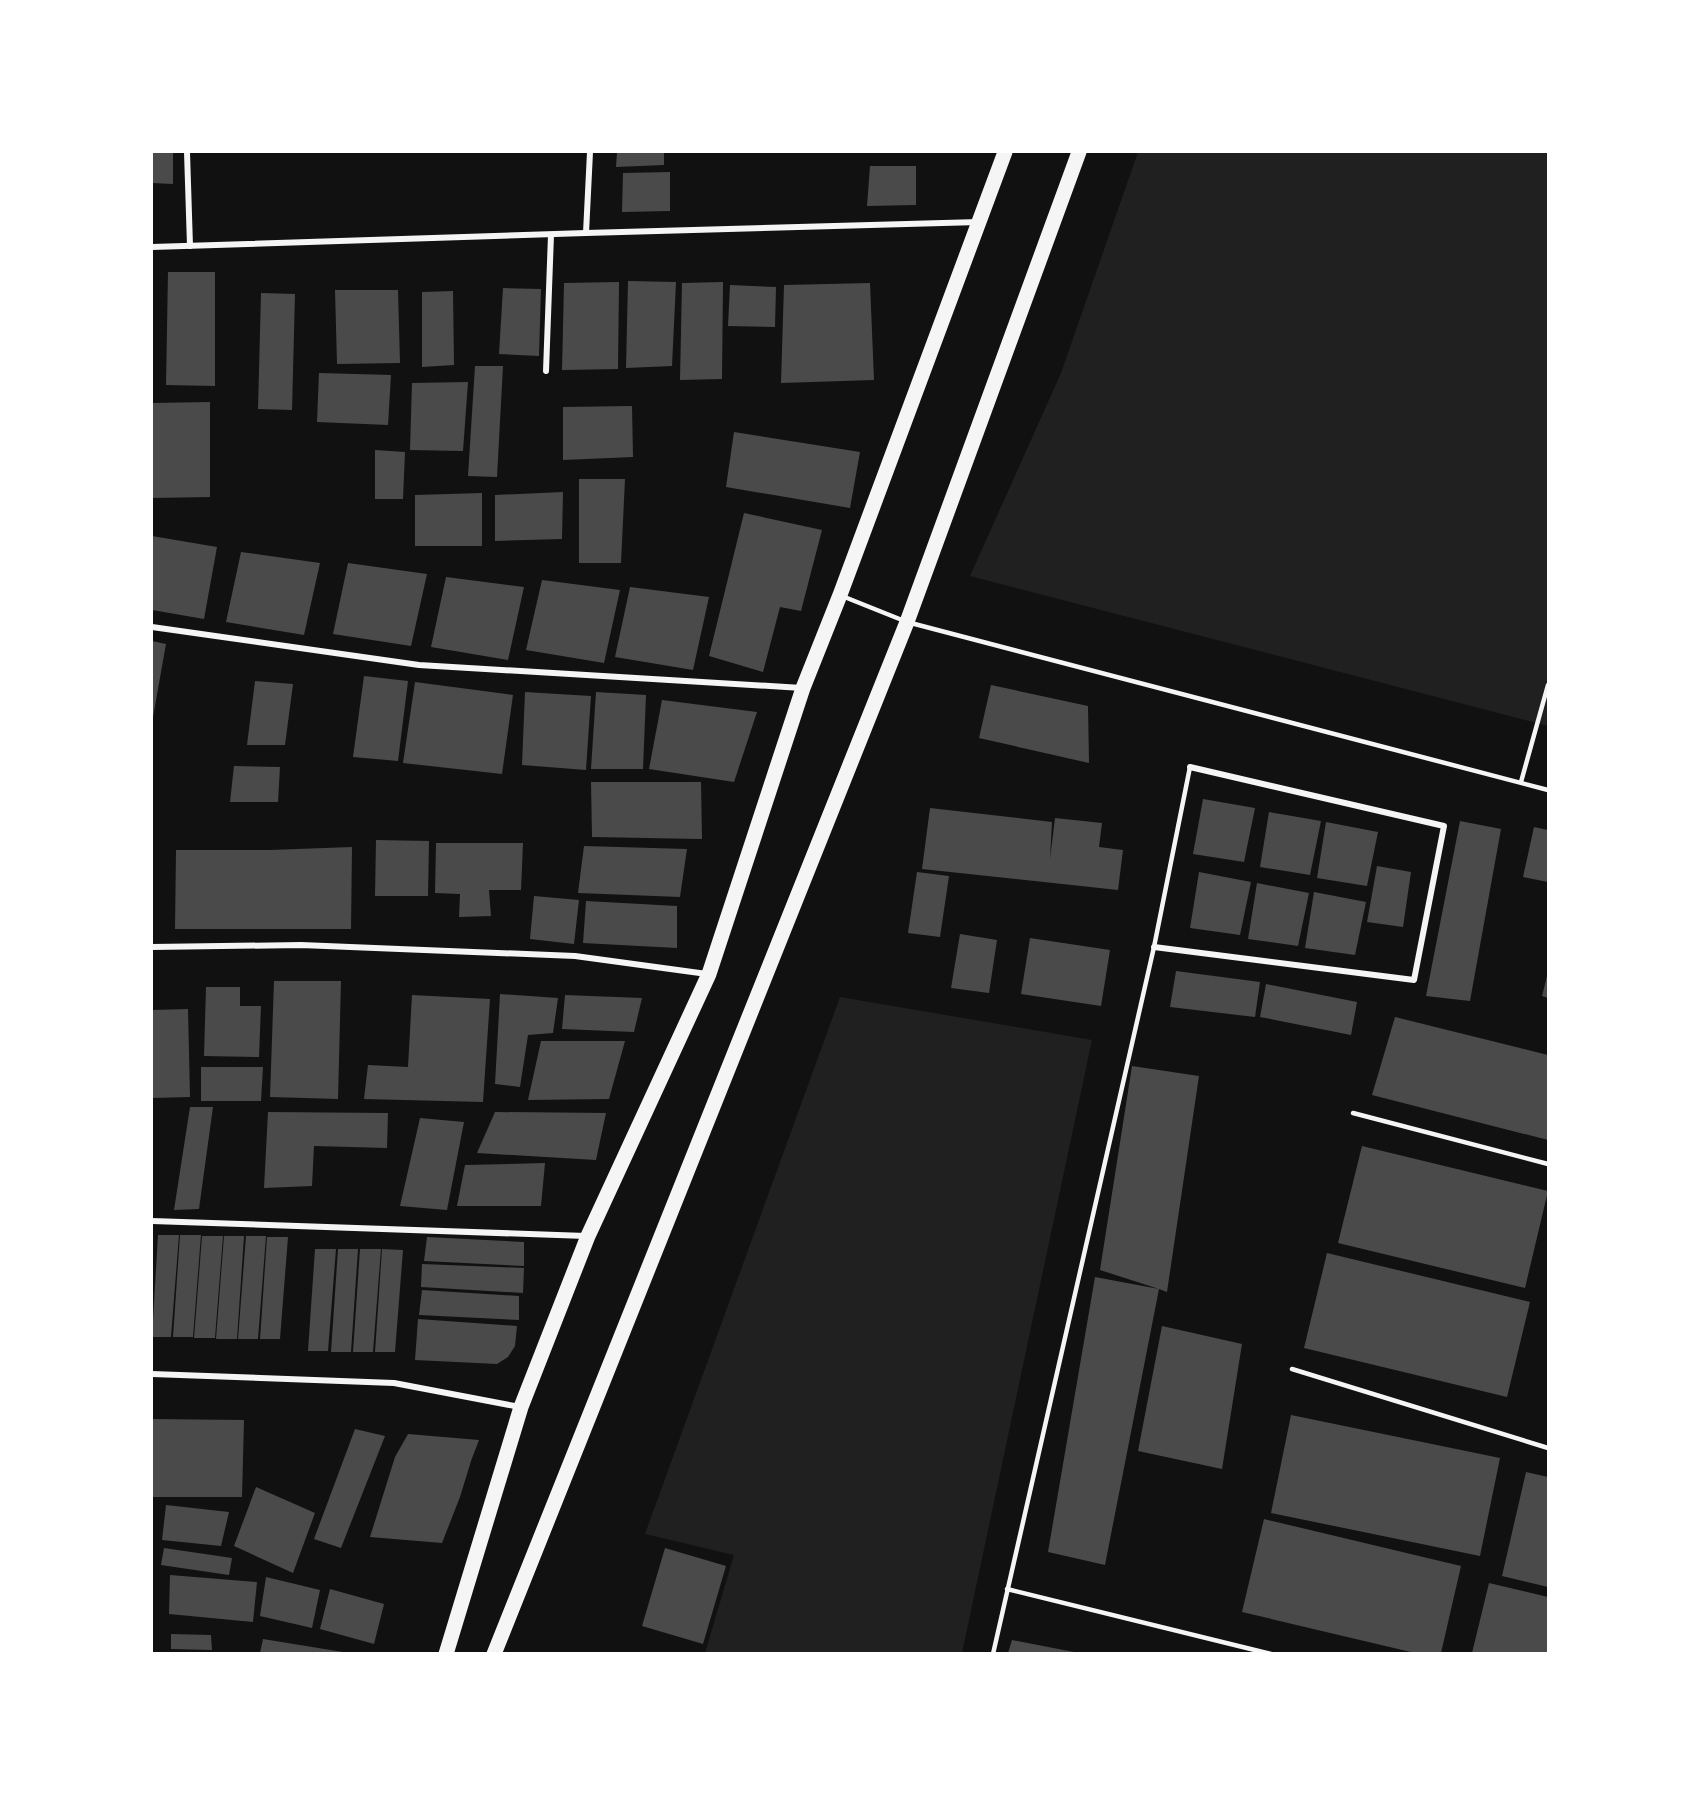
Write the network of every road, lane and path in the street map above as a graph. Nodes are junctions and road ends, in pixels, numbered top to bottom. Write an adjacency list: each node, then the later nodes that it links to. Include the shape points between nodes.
1 (187, 152): 8 (street)
2 (590, 152): 6 (street)
3 (1005, 152): 5 (main road)
4 (1079, 152): 12 (main road)
5 (979, 222): 6 (street); 11 (main road)
6 (586, 233): 7 (street)
7 (550, 234): 8 (street); 10 (street)
8 (190, 246): 9 (street)
9 (152, 247)
10 (546, 371)
11 (840, 594): 12 (lane); 15 (main road)
12 (907, 622): 17 (lane); 32 (main road)
13 (152, 627): 15 (street, via 419,664)
14 (1548, 686): 17 (lane)
15 (803, 688): 21 (main road)
16 (1190, 767): 20 (lane); 20 (street, via 1444,826 1414,980)
17 (1521, 782): 18 (lane)
18 (1548, 790)
19 (152, 947): 21 (street, via 301,945 575,956)
20 (1154, 947): 30 (lane)
21 (709, 974): 25 (main road)
22 (1353, 1113): 23 (lane)
23 (1548, 1164)
24 (152, 1221): 25 (street)
25 (588, 1236): 28 (main road)
26 (1292, 1369): 29 (lane)
27 (152, 1374): 28 (street, via 394,1383)
28 (521, 1407): 31 (main road)
29 (1548, 1448)
30 (1007, 1589): 33 (lane); 34 (lane)
31 (446, 1653)
32 (494, 1653)
33 (993, 1653)
34 (1271, 1653)

